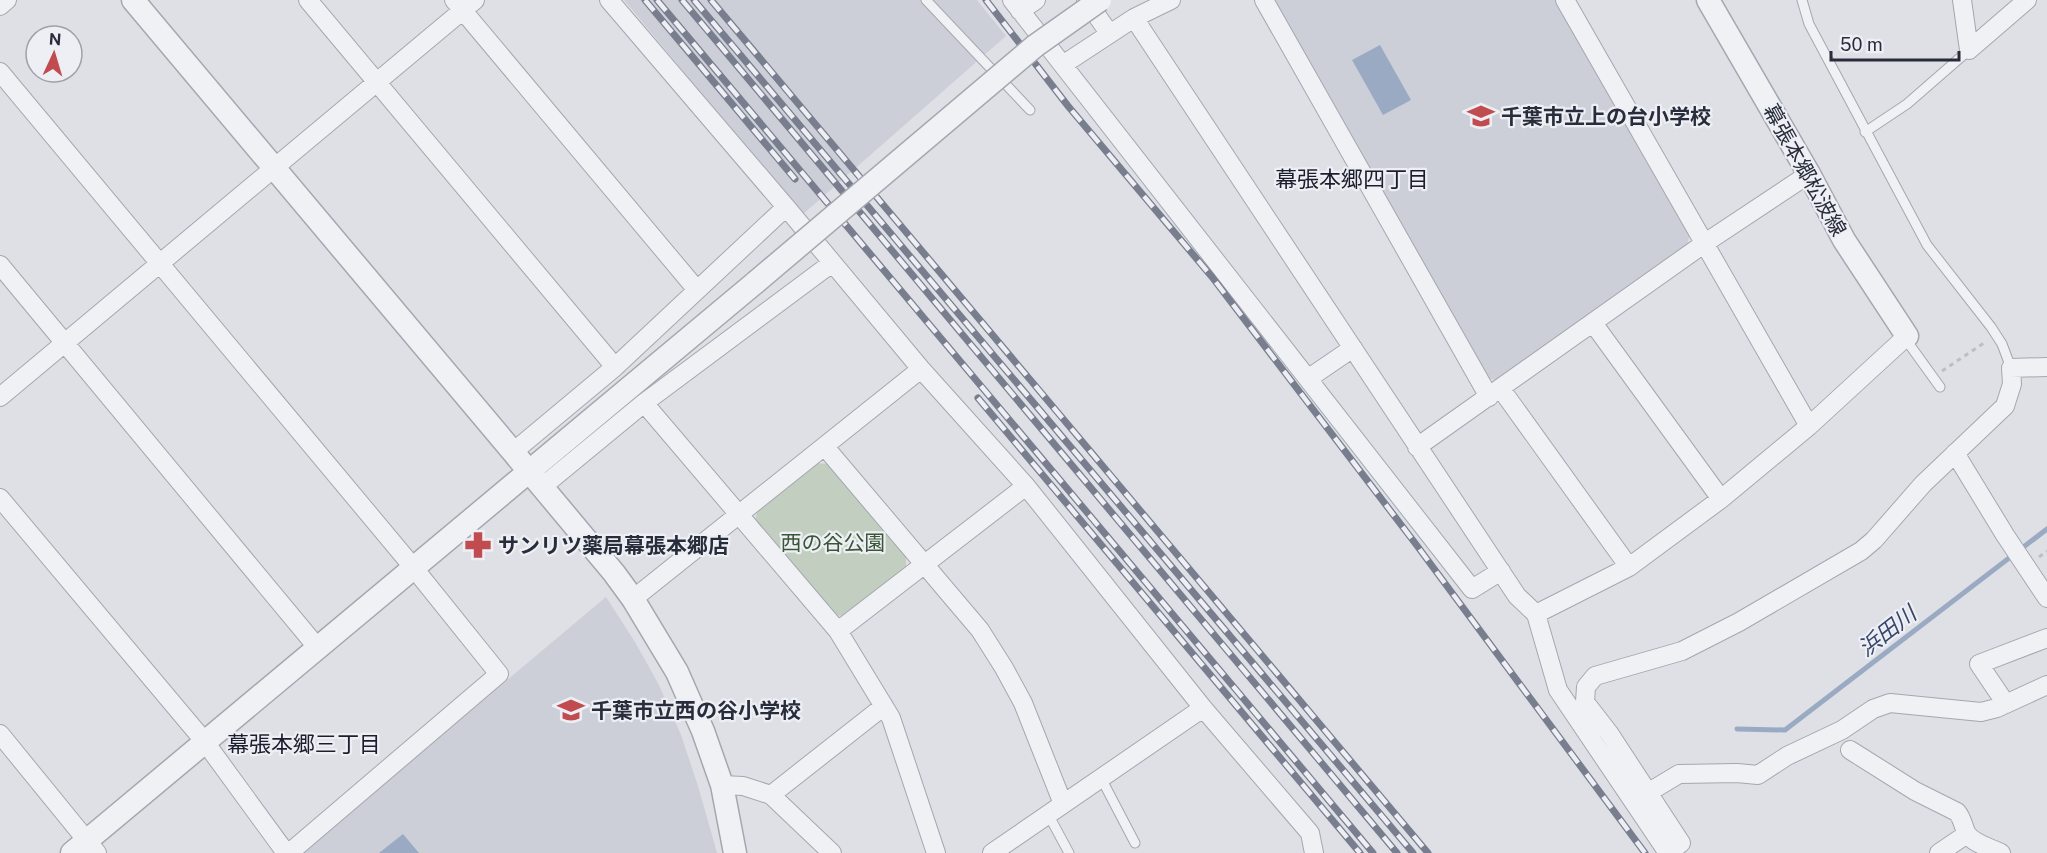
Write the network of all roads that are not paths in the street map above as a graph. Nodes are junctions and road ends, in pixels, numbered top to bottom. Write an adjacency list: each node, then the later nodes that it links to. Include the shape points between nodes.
1 (7, 0): 18 (street)
2 (133, 0): 27 (street)
3 (308, 0): 24 (street)
4 (609, 0): 29 (street)
5 (926, 0): 25 (lane)
6 (1036, 0): 17 (street)
7 (1086, 0): 20 (street)
8 (1100, 0): 53 (street, bridge, via 1035,46 756,282)
9 (1171, 0): 19 (street)
10 (1264, 0): 45 (street)
11 (1565, 0): 30 (street)
12 (1708, 0): 28 (street, 幕張本郷松波線)
13 (1802, 0): 26 (lane, via 1809,24)
14 (1962, 0): 21 (street)
15 (2027, 0): 21 (street)
16 (464, 3): 24 (street); 34 (street)
17 (1016, 5): 22 (street)
18 (0, 6)
19 (1134, 18): 20 (street); 38 (street)
20 (1110, 33): 22 (street)
21 (1969, 50): 26 (lane, via 1906,104)
22 (1064, 64): 43 (street)
23 (0, 72): 31 (street)
24 (377, 83): 27 (street); 39 (street)
25 (1030, 110)
26 (1865, 132): 41 (lane, via 1927,245 1996,335)
27 (274, 168): 31 (street); 51 (street)
28 (1809, 174): 30 (street); 36 (street, 幕張本郷松波線, via 1844,240)
29 (786, 207): 32 (street); 34 (street)
30 (1705, 243): 35 (street); 48 (street)
31 (160, 263): 37 (street); 59 (street)
32 (832, 263): 42 (street); 47 (street)
33 (0, 265): 37 (street)
34 (698, 290): 39 (street)
35 (1593, 323): 45 (street); 56 (street)
36 (1907, 336): 44 (lane); 48 (street)
37 (65, 342): 46 (street); 67 (street)
38 (1353, 348): 43 (street); 50 (street)
39 (615, 367): 51 (street)
40 (2047, 367): 41 (street)
41 (2011, 368): 52 (street, via 2012,384 2005,406)
42 (921, 369): 49 (street); 54 (street)
43 (1309, 378): 61 (street, via 1472,589)
44 (1940, 387)
45 (1495, 393): 50 (street); 60 (street)
46 (0, 397)
47 (644, 403): 53 (street); 57 (street)
48 (1809, 426): 56 (street)
49 (825, 447): 57 (street); 58 (street)
50 (1418, 447): 61 (street)
51 (513, 452): 53 (street)
52 (1955, 453): 62 (street); 77 (street, via 1861,551 1682,651 1595,676 1586,687 1585,702)
53 (535, 479): 59 (street); 63 (street)
54 (1026, 486): 58 (street); 71 (street)
55 (0, 498): 73 (street)
56 (1721, 499): 60 (street)
57 (739, 515): 63 (street); 65 (street)
58 (924, 564): 65 (street); 79 (street, via 980,630 1023,703)
59 (413, 567): 67 (street); 83 (street, via 500,674)
60 (1629, 567): 64 (street)
61 (1501, 571): 64 (street, via 1517,596)
62 (2047, 598)
63 (633, 599): 76 (street, via 677,672 704,731)
64 (1536, 614): 90 (street, via 1558,690)
65 (838, 631): 70 (street)
66 (2047, 638): 69 (street, via 1978,664)
67 (317, 647): 73 (street)
68 (2047, 685): 69 (street)
69 (2006, 704): 77 (street, via 1981,712 1890,703 1758,775 1679,774)
70 (884, 706): 78 (street); 86 (street)
71 (1203, 708): 75 (street); 89 (street, via 1310,833)
72 (0, 734): 82 (street)
73 (205, 742): 82 (street); 83 (street)
74 (1850, 750): 80 (street, via 1957,812)
75 (1101, 778): 79 (street); 81 (lane)
76 (722, 785): 78 (street, via 743,786); 84 (street)
77 (1649, 792): 90 (street, via 1681,843)
78 (771, 795): 85 (street)
79 (1056, 809): 87 (street); 88 (lane)
80 (1967, 834): 91 (street); 92 (street)
81 (1135, 843)
82 (86, 849)
83 (288, 853)
84 (735, 853)
85 (832, 853)
86 (936, 853)
87 (992, 853)
88 (1069, 853)
89 (1314, 853)
90 (1668, 853)
91 (1939, 853)
92 (2001, 853)

